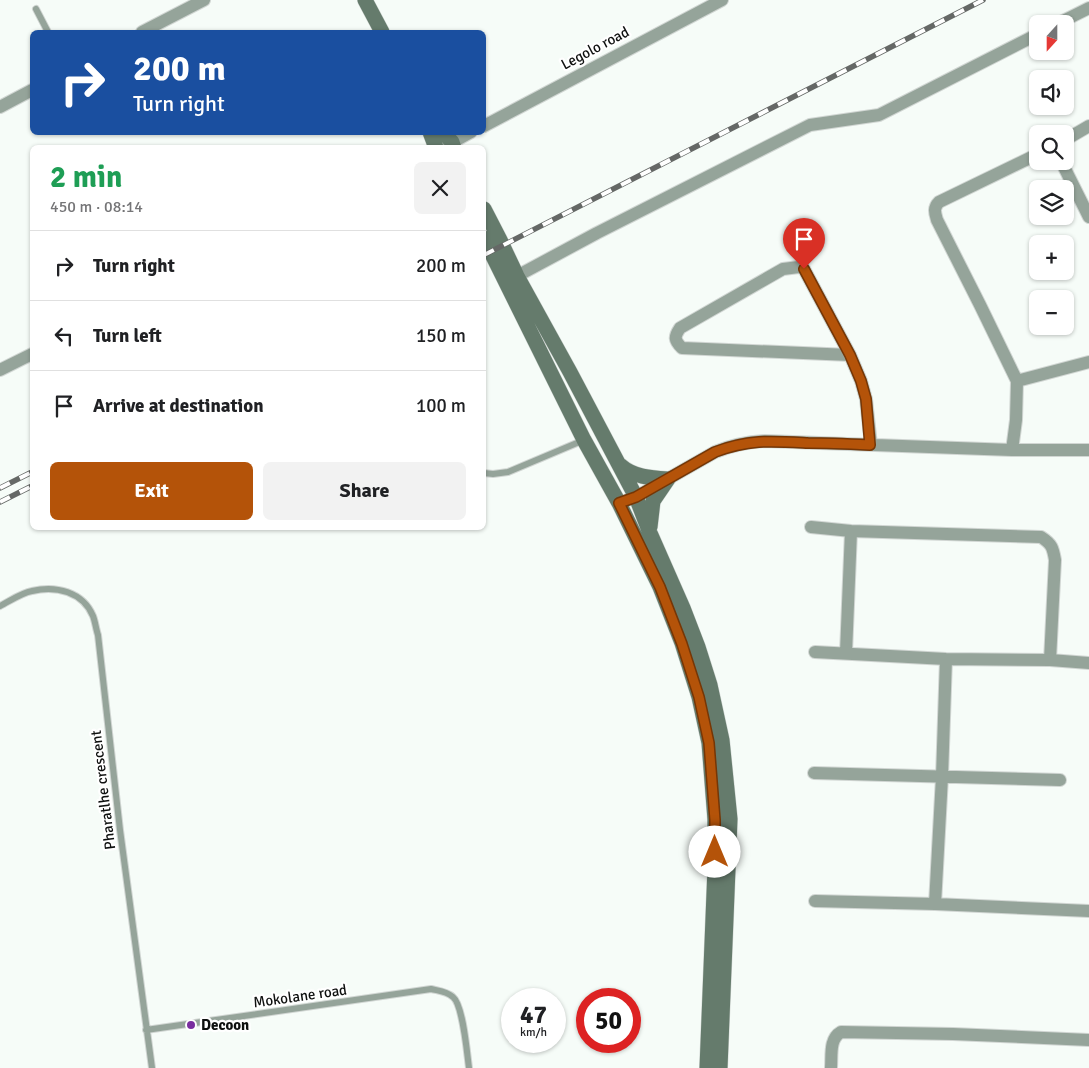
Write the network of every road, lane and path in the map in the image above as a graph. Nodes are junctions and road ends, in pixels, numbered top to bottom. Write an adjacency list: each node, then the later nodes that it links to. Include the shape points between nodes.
1 (204, 0): 8 (street)
2 (365, 0): 9 (main road)
3 (722, 0): 13 (street, Legolo road)
4 (1089, 8): 6 (street)
5 (36, 9): 7 (lane)
6 (1074, 16)
7 (47, 30)
8 (146, 30)
9 (381, 30)
10 (1029, 39): 23 (street, via 879,115 810,125)
11 (30, 91): 12 (street)
12 (0, 107)
13 (486, 125)
14 (1089, 126): 16 (street)
15 (464, 135): 17 (street)
16 (1074, 135)
17 (448, 142)
18 (1029, 158): 28 (street, via 939,202 935,211)
19 (1066, 170): 21 (street)
20 (486, 213): 23 (main road)
21 (1089, 217)
22 (486, 242): 29 (main road)
23 (517, 276): 33 (main road)
24 (30, 355): 27 (street)
25 (850, 355): 25 (street, via 804,269 799,267 782,269 680,328 675,336 676,343 682,348); 30 (street, via 866,399)
26 (1089, 362): 28 (street)
27 (0, 370)
28 (1017, 381): 31 (street)
29 (584, 440): 34 (lane, via 508,472); 37 (main road)
30 (870, 445): 31 (street); 35 (street, via 745,443 715,452)
31 (1012, 450): 32 (street)
32 (1089, 450)
33 (618, 463): 35 (main road, via 644,477); 36 (main road)
34 (486, 473)
35 (668, 479): 36 (street); 40 (main road, via 653,501)
36 (636, 497): 37 (street); 40 (main road)
37 (619, 503): 50 (main road, via 660,587 682,644 699,697)
38 (811, 528): 39 (street)
39 (851, 531): 43 (street); 45 (street, via 1041,537 1048,541 1055,560)
40 (650, 533): 50 (main road, via 683,608 710,685 722,740)
41 (0, 606): 54 (lane, Pharatlhe crescent, via 31,591 50,588 70,592 84,601 93,615)
42 (815, 652): 43 (street)
43 (846, 653): 44 (street)
44 (946, 659): 45 (street); 48 (street)
45 (1050, 660): 46 (street)
46 (1089, 663)
47 (814, 773): 48 (street)
48 (942, 777): 49 (street); 52 (street)
49 (1060, 780)
50 (722, 820): 58 (main road, via 715,868); 59 (main road)
51 (814, 901): 52 (street)
52 (935, 904): 53 (street)
53 (1089, 911)
54 (146, 1030): 56 (lane, Pharatlhe crescent); 57 (lane, Mokolane road, via 431,990 445,992 455,998 461,1013)
55 (1089, 1040): 60 (street, via 841,1032 833,1041)
56 (152, 1068)
57 (469, 1068)
58 (707, 1068)
59 (720, 1068)
60 (831, 1068)

